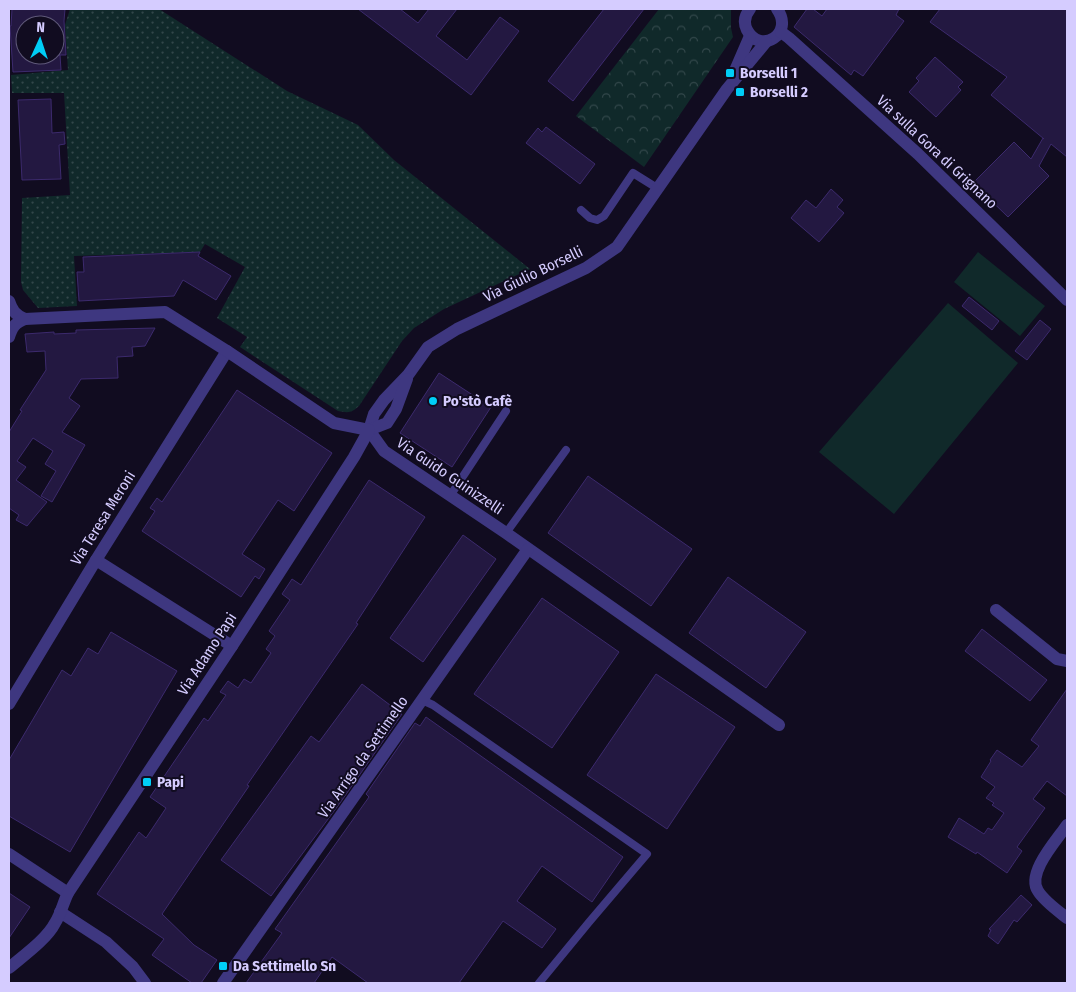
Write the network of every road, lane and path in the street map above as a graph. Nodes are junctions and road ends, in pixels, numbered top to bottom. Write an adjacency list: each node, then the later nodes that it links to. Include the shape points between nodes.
1 (749, 9): 4 (street, via 744,21)
2 (778, 9): 3 (street, via 783,25)
3 (781, 32): 5 (street); 9 (street, Via sulla Gora di Grignano, via 918,154)
4 (750, 36): 5 (street); 6 (street, Via Giulio Borselli)
5 (766, 42): 6 (street, Via Giulio Borselli)
6 (727, 89): 7 (street, Via Giulio Borselli)
7 (658, 188): 8 (lane, via 633,173 604,216 597,220); 15 (street, Via Giulio Borselli, via 616,247 586,268 457,329 428,347 408,376 396,409 387,423)
8 (581, 210)
9 (1067, 300)
10 (9, 301): 11 (street, via 15,313)
11 (24, 319): 12 (street, via 12,326); 13 (street, via 165,312)
12 (9, 337)
13 (227, 351): 15 (street, via 334,422); 20 (street, Via Teresa Meroni)
14 (506, 411): 17 (lane)
15 (369, 430): 17 (street, Via Guido Guinizzelli, via 384,451); 22 (street, Via Adamo Papi)
16 (566, 450): 18 (lane)
17 (450, 496): 18 (street, Via Guido Guinizzelli)
18 (506, 533): 19 (street, Via Guido Guinizzelli)
19 (528, 549): 24 (street, Via Arrigo da Settimello); 26 (street, Via Guido Guinizzelli)
20 (96, 560): 22 (street); 25 (street, Via Teresa Meroni)
21 (996, 610): 23 (street, via 1057,659)
22 (232, 646): 29 (street, Via Adamo Papi)
23 (1067, 660)
24 (422, 700): 34 (street, Via Arrigo da Settimello); 35 (lane, via 647,854)
25 (9, 704)
26 (779, 725)
27 (1067, 825): 31 (street, via 1041,862 1035,880 1039,894)
28 (9, 854): 29 (street)
29 (68, 893): 30 (street, Via Adamo Papi)
30 (60, 912): 32 (street, Via Adamo Papi, via 50,932); 33 (street, via 106,942)
31 (1067, 918)
32 (9, 968)
33 (145, 983)
34 (223, 983)
35 (539, 983)

